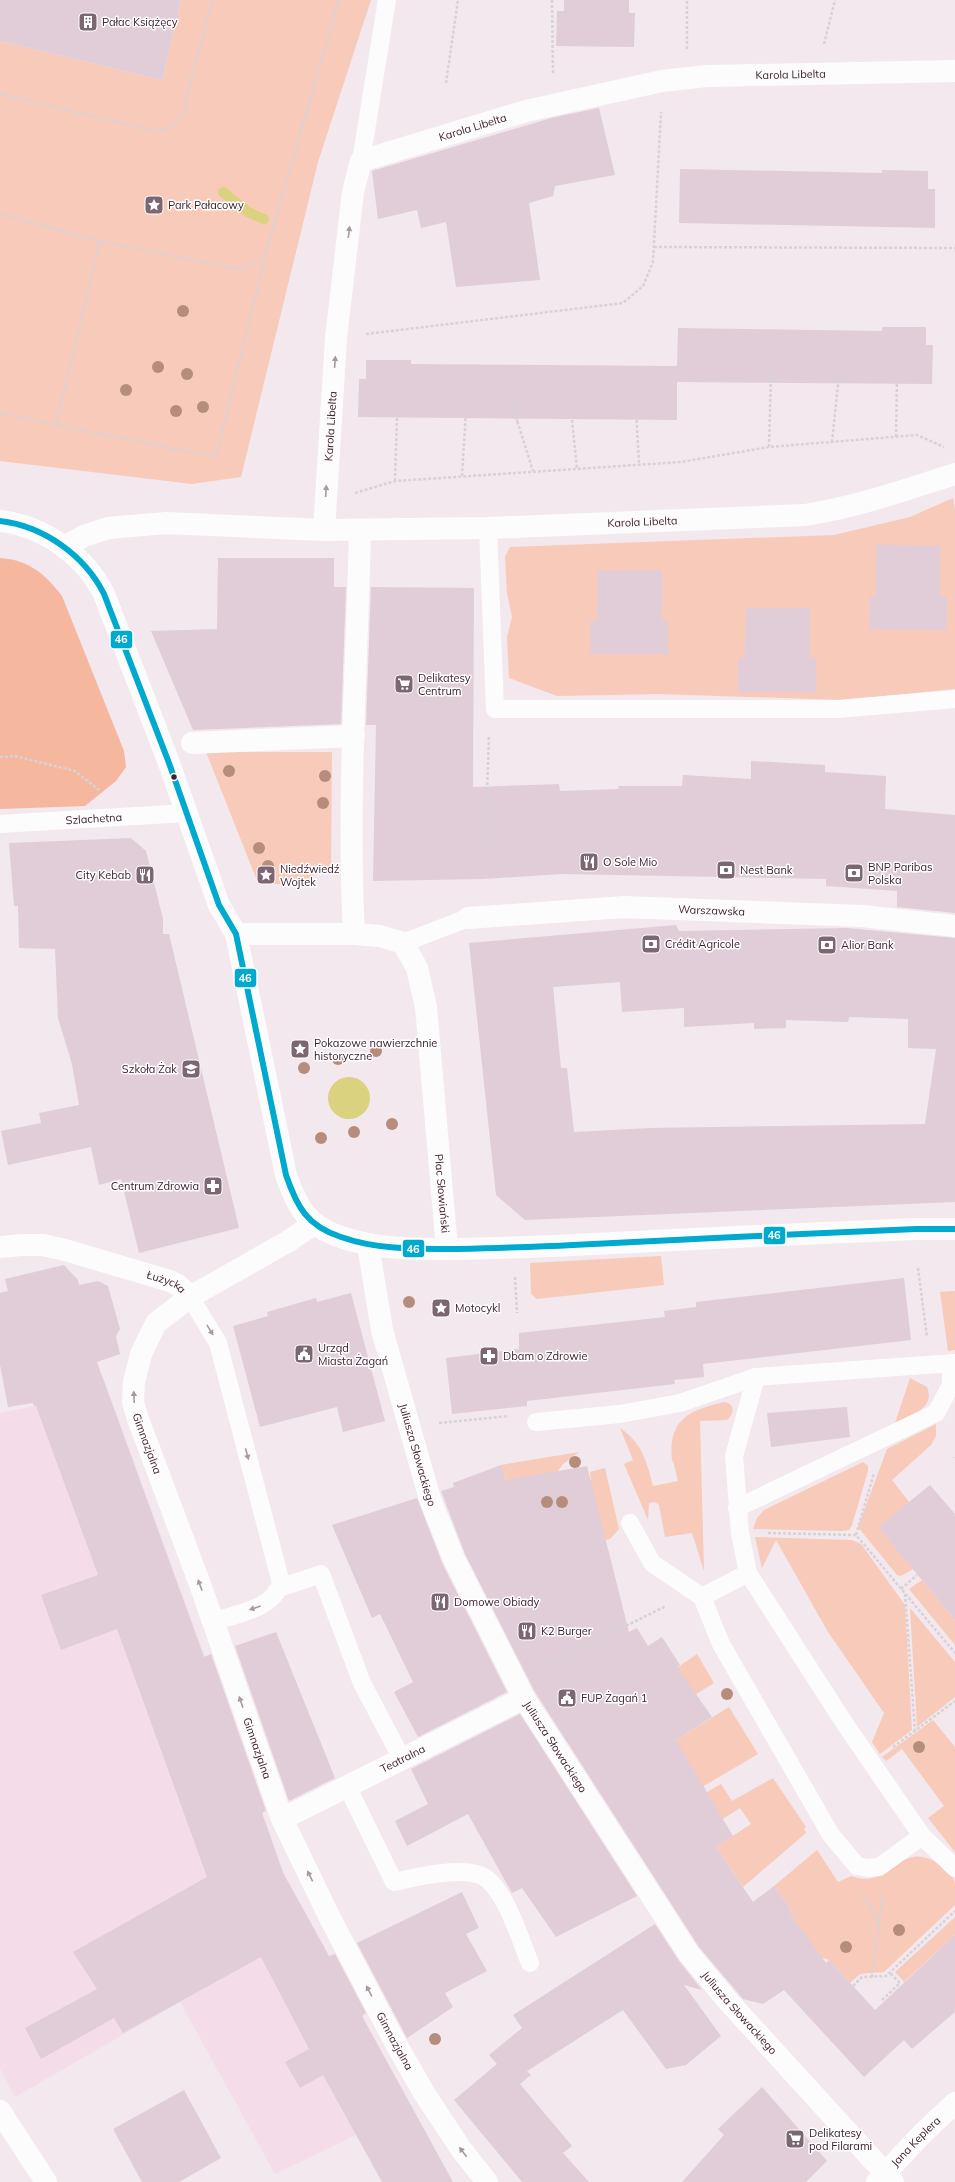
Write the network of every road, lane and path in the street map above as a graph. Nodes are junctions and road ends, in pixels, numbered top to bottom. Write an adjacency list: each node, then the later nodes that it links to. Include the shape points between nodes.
1 (214, 0): 12 (path, via 184,113 171,127 155,131)
2 (339, 0): 18 (path)
3 (387, 0): 13 (lane)
4 (458, 0): 11 (path)
5 (687, 0): 9 (path)
6 (834, 0): 7 (path)
7 (824, 45)
8 (955, 71): 9 (street, Karola Libelta)
9 (686, 78): 10 (street, Karola Libelta)
10 (662, 81): 13 (street, Karola Libelta, via 526,111); 16 (path)
11 (446, 83)
12 (0, 94)
13 (361, 161): 19 (street, Karola Libelta, one-way to 13, via 353,192)
14 (0, 214): 15 (path)
15 (100, 241): 18 (path, via 238,269); 29 (path)
16 (654, 247): 17 (path); 19 (path, via 653,262 643,286 624,302)
17 (955, 248)
18 (264, 260): 29 (path, via 216,457)
19 (336, 338): 40 (street, Karola Libelta, one-way to 19)
20 (771, 374): 32 (path)
21 (839, 374): 31 (path)
22 (897, 375): 30 (path)
23 (571, 410): 35 (path)
24 (636, 410): 34 (path)
25 (466, 411): 38 (path)
26 (0, 413): 29 (path)
27 (397, 417): 39 (path)
28 (518, 423): 36 (path, via 513,408)
29 (56, 425)
30 (896, 437): 31 (path); 33 (path, via 917,436)
31 (832, 442): 32 (path)
32 (769, 447): 34 (path, via 681,462)
33 (949, 449)
34 (639, 464): 35 (path)
35 (577, 469): 36 (path)
36 (534, 471): 38 (path)
37 (955, 474): 42 (street, Karola Libelta, via 873,501 805,515)
38 (462, 476): 39 (path)
39 (395, 481): 40 (path, via 356,493)
40 (326, 498): 43 (street, Karola Libelta)
41 (0, 521): 45 (street, Plac Słowiański, via 29,529)
42 (488, 528): 44 (street, Karola Libelta); 47 (lane)
43 (324, 530): 44 (street, Karola Libelta); 45 (street, Karola Libelta, via 166,523 108,528 84,536)
44 (360, 530): 48 (street)
45 (64, 547): 51 (street, Plac Słowiański, via 94,575 104,594)
46 (955, 699): 47 (lane, via 838,709)
47 (495, 709): 54 (path, via 489,729)
48 (354, 736): 49 (street); 58 (street)
49 (192, 743)
50 (0, 756): 52 (path, via 15,756 75,771)
51 (187, 813): 52 (lane, Szlachetna); 57 (street, Plac Słowiański, via 219,905)
52 (130, 816): 53 (lane, Szlachetna)
53 (0, 824)
54 (485, 855)
55 (468, 918): 56 (street, Warszawska, via 624,907 862,916); 59 (lane)
56 (955, 926)
57 (236, 934): 58 (street); 60 (street, Plac Słowiański, via 286,1175 294,1198)
58 (354, 934): 59 (street, via 380,936)
59 (403, 943): 64 (street, Plac Słowiański, via 417,968 426,1006)
60 (314, 1224): 62 (street, Plac Słowiański, via 339,1237); 66 (street, Łużycka, via 288,1242)
61 (955, 1229): 64 (street)
62 (368, 1245): 64 (street, Plac Słowiański, via 402,1249); 82 (street, Juliusza Słowackiego, via 382,1330 430,1499 454,1559)
63 (0, 1247): 66 (street, Łużycka, via 35,1245 65,1250 170,1281)
64 (447, 1249)
65 (515, 1271): 67 (path)
66 (190, 1297): 76 (lane, one-way to 76, via 218,1343 281,1583); 80 (street, Gimnazjalna, one-way to 66, via 133,1402 136,1369 156,1323)
67 (517, 1312)
68 (953, 1363): 69 (lane); 71 (lane, via 951,1386 936,1413)
69 (756, 1377): 70 (lane, via 680,1403 620,1414); 71 (lane, via 734,1456)
70 (536, 1422)
71 (737, 1508): 73 (lane)
72 (630, 1523): 79 (lane, via 652,1563)
73 (740, 1533): 74 (lane); 77 (path, via 856,1535)
74 (748, 1573): 79 (lane); 86 (lane)
75 (917, 1575): 77 (path)
76 (279, 1588): 80 (lane, one-way to 80, via 270,1601); 85 (lane, via 321,1574 362,1683)
77 (901, 1589): 78 (path)
78 (905, 1594): 81 (path); 84 (path)
79 (702, 1597): 82 (path, via 664,1606); 90 (lane, via 721,1644 830,1835 857,1866 879,1867)
80 (213, 1622): 88 (street, Gimnazjalna, one-way to 80)
81 (955, 1653)
82 (520, 1689): 85 (street, Teatralna); 100 (street, Juliusza Słowackiego, via 689,1954)
83 (955, 1700): 84 (path)
84 (915, 1731): 86 (path)
85 (402, 1759): 87 (street, Teatralna)
86 (871, 1762): 89 (lane)
87 (347, 1786): 88 (street, Teatralna); 93 (lane, via 394,1882 440,1872 467,1873 486,1878 500,1894)
88 (282, 1819): 102 (street, Gimnazjalna, one-way to 88, via 461,2149 424,2093 395,2042)
89 (922, 1836): 90 (lane); 91 (lane)
90 (888, 1860): 95 (path)
91 (955, 1868)
92 (955, 1911): 94 (path)
93 (530, 1962)
94 (890, 1973): 95 (path, via 886,1976); 97 (path, via 900,1983)
95 (872, 1977): 96 (path, via 862,1977)
96 (853, 1986)
97 (882, 2000)
98 (955, 2103): 100 (street, Jana Keplera)
99 (0, 2111): 101 (street)
100 (885, 2179)
101 (46, 2182)
102 (487, 2182)

